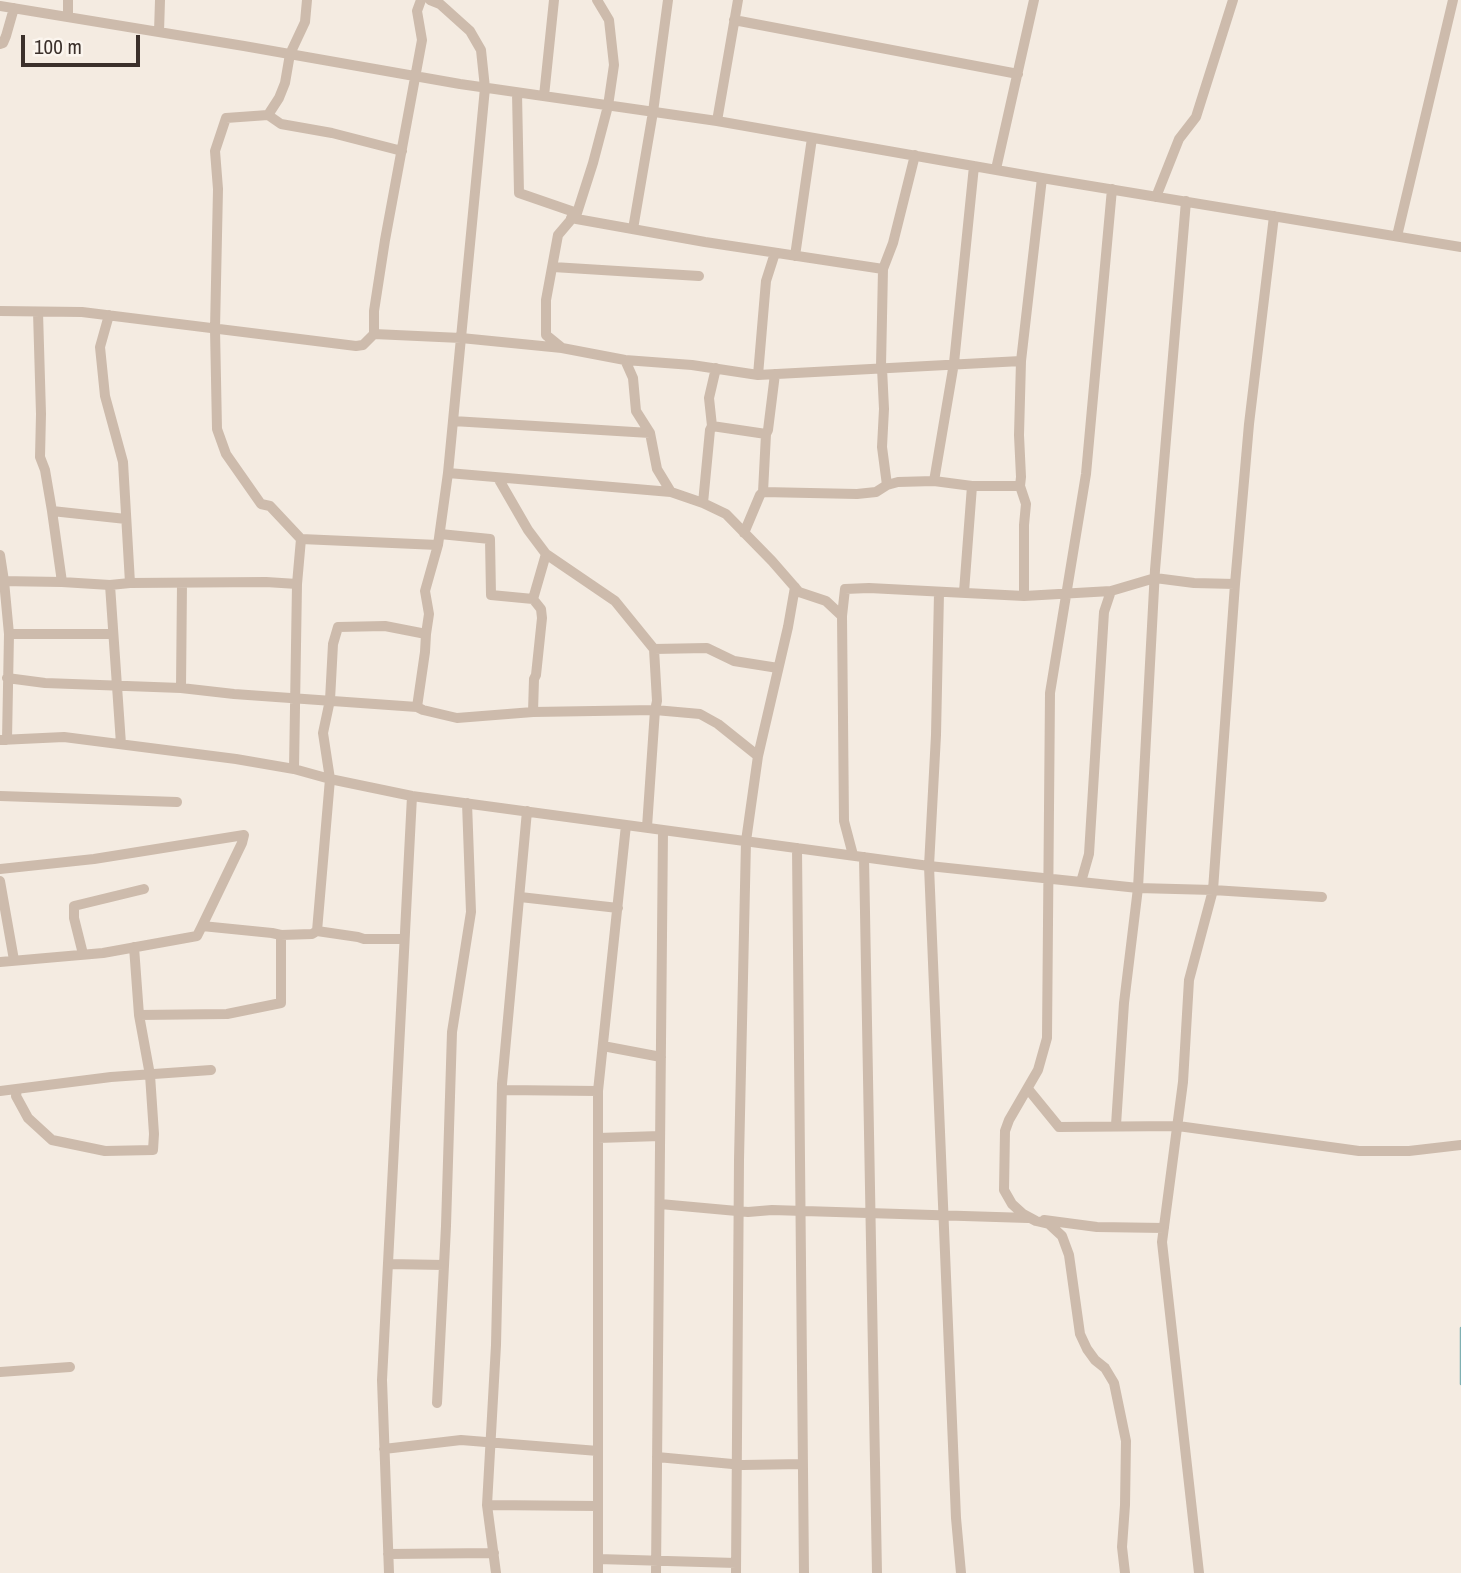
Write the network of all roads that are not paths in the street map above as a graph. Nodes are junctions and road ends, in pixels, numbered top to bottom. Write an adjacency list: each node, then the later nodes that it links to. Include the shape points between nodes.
1 (68, 0): 15 (street)
2 (160, 0): 17 (street)
3 (307, 0): 19 (street, via 305,22)
4 (421, 0): 21 (street, via 417,11 422,40)
5 (429, 0): 22 (street, via 470,31 481,50)
6 (554, 0): 24 (street)
7 (597, 0): 25 (street, via 609,20 614,65)
8 (668, 0): 26 (street)
9 (738, 0): 16 (street)
10 (1034, 0): 20 (street)
11 (1233, 0): 36 (street, via 1196,117 1179,139)
12 (1453, 0): 41 (street)
13 (0, 6): 14 (street)
14 (14, 8): 15 (street); 18 (street)
15 (68, 17): 17 (street)
16 (734, 20): 20 (street); 28 (street)
17 (159, 32): 19 (street)
18 (0, 44)
19 (290, 54): 21 (street); 27 (street, via 285,83)
20 (1018, 74): 33 (street)
21 (416, 77): 22 (street); 30 (street)
22 (485, 88): 23 (street); 53 (street)
23 (517, 93): 24 (street); 38 (street, via 519,193)
24 (544, 96): 25 (street)
25 (608, 106): 26 (street); 38 (street)
26 (653, 112): 28 (street); 40 (street)
27 (268, 115): 30 (street, via 281,124); 51 (street, via 226,118 215,151)
28 (717, 121): 29 (street)
29 (812, 138): 31 (street); 44 (street)
30 (402, 151): 52 (street)
31 (915, 155): 32 (street); 46 (street)
32 (974, 166): 33 (street); 57 (street)
33 (996, 169): 34 (street)
34 (1042, 178): 35 (street); 56 (street)
35 (1112, 189): 36 (street); 94 (street, via 1086,474)
36 (1156, 197): 37 (street)
37 (1186, 201): 39 (street); 82 (street)
38 (574, 216): 40 (street); 45 (street, via 558,235)
39 (1274, 216): 41 (street); 88 (street, via 1249,424)
40 (633, 229): 43 (street)
41 (1397, 236): 42 (street)
42 (1461, 247)
43 (775, 253): 44 (street); 61 (street, via 766,281)
44 (795, 256): 46 (street)
45 (553, 267): 47 (street); 54 (street, via 546,300 546,335)
46 (883, 269): 59 (street)
47 (699, 276)
48 (0, 311): 49 (street)
49 (38, 312): 50 (street); 75 (street, via 40,457)
50 (109, 316): 51 (street); 76 (street, via 100,347 105,396 123,462)
51 (215, 328): 52 (street, via 356,346); 78 (street, via 217,429 226,454 261,504 270,506)
52 (374, 334): 53 (street)
53 (461, 338): 54 (street); 62 (street)
54 (562, 348): 55 (street)
55 (625, 360): 58 (street); 64 (street, via 633,378 636,411)
56 (1021, 361): 57 (street); 71 (street)
57 (954, 363): 59 (street); 68 (street)
58 (716, 368): 61 (street); 63 (street, via 709,398)
59 (882, 368): 60 (street); 69 (street)
60 (775, 374): 61 (street); 65 (street)
61 (758, 375)
62 (453, 421): 64 (street); 66 (street)
63 (712, 426): 65 (street); 74 (street)
64 (650, 433): 72 (street, via 656,469)
65 (766, 434): 73 (street)
66 (448, 473): 67 (street); 79 (street)
67 (498, 478): 72 (street); 80 (street)
68 (934, 481): 69 (street); 70 (street)
69 (887, 485): 73 (street, via 876,492 857,494)
70 (972, 486): 71 (street); 92 (street)
71 (1020, 486): 95 (street, via 1026,504)
72 (671, 492): 74 (street)
73 (763, 492): 77 (street)
74 (703, 503): 77 (street, via 726,514)
75 (52, 511): 76 (street); 84 (street)
76 (126, 519): 85 (street)
77 (744, 533): 90 (street)
78 (301, 539): 79 (street); 87 (street)
79 (439, 540): 96 (street, via 490,539 491,595); 100 (street, via 425,591)
80 (546, 554): 96 (street); 101 (street, via 615,601)
81 (0, 555): 83 (street)
82 (1155, 578): 88 (street); 91 (street); 132 (street)
83 (2, 581): 84 (street); 98 (street)
84 (62, 582): 89 (street)
85 (130, 583): 86 (street); 89 (street)
86 (182, 583): 87 (street); 105 (street)
87 (297, 584): 106 (street)
88 (1236, 584): 134 (street)
89 (110, 585): 99 (street)
90 (794, 587): 97 (street, via 826,601); 102 (street)
91 (1111, 590): 94 (street); 131 (street, via 1104,612 1089,854)
92 (964, 592): 93 (street); 95 (street)
93 (939, 593): 97 (street, via 845,589); 127 (street)
94 (1066, 594): 95 (street); 129 (street, via 1050,693)
95 (1024, 596)
96 (533, 599): 110 (street, via 542,618)
97 (842, 615): 126 (street, via 844,821)
98 (9, 634): 99 (street); 103 (street)
99 (113, 634): 104 (street)
100 (426, 634): 107 (street, via 385,626 338,627); 108 (street)
101 (654, 649): 102 (street, via 707,648 734,661); 109 (street)
102 (778, 668): 113 (street)
103 (7, 678): 104 (street); 111 (street)
104 (117, 686): 105 (street); 112 (street)
105 (181, 688): 106 (street)
106 (295, 697): 107 (street); 114 (street)
107 (330, 700): 108 (street); 115 (street, via 323,733)
108 (416, 706): 110 (street, via 457,718)
109 (655, 710): 110 (street); 113 (street, via 700,714); 122 (street)
110 (533, 712)
111 (3, 740): 112 (street, via 64,737)
112 (121, 744): 114 (street)
113 (758, 756): 124 (street)
114 (294, 769): 115 (street)
115 (331, 779): 117 (street); 139 (street)
116 (0, 796): 118 (street)
117 (412, 796): 119 (street); 141 (street)
118 (177, 802)
119 (467, 803): 120 (street); 169 (street, via 471,912 452,1032)
120 (527, 811): 121 (street); 135 (street)
121 (626, 825): 122 (street); 137 (street)
122 (647, 827): 123 (street)
123 (663, 830): 124 (street); 148 (street)
124 (746, 841): 125 (street); 162 (street)
125 (797, 848): 126 (street); 163 (street)
126 (858, 856): 127 (street); 164 (street)
127 (929, 866): 129 (street); 165 (street)
128 (0, 869): 138 (street, via 244,835)
129 (1049, 878): 131 (street); 151 (street, via 1049,1026 1042,1061)
130 (0, 881): 144 (street)
131 (1081, 882): 132 (street)
132 (1138, 888): 134 (street); 156 (street)
133 (144, 889): 143 (street, via 74,906)
134 (1213, 890): 136 (street); 157 (street, via 1189,979)
135 (520, 897): 137 (street); 153 (street)
136 (1322, 897)
137 (618, 908): 147 (street)
138 (202, 926): 140 (street); 142 (street, via 197,936)
139 (317, 931): 140 (street); 141 (street, via 364,939)
140 (281, 935): 146 (street, via 281,1003 227,1014)
141 (404, 939): 168 (street)
142 (134, 947): 143 (street); 146 (street)
143 (83, 954): 144 (street)
144 (14, 960): 145 (street)
145 (0, 962)
146 (139, 1015): 150 (street)
147 (603, 1046): 148 (street); 155 (street)
148 (661, 1057): 158 (street)
149 (211, 1070): 150 (street)
150 (150, 1075): 152 (street); 152 (street, via 153,1150 105,1152 52,1140 28,1118)
151 (1027, 1089): 156 (street, via 1059,1127); 166 (street, via 1005,1131 1004,1190)
152 (17, 1090): 154 (street)
153 (502, 1090): 155 (street); 173 (street)
154 (0, 1091)
155 (598, 1091): 159 (street)
156 (1116, 1125): 157 (street)
157 (1178, 1126): 160 (street, via 1359,1151); 167 (street)
158 (660, 1136): 159 (street); 161 (street)
159 (598, 1138): 175 (street)
160 (1461, 1144)
161 (660, 1204): 162 (street); 176 (street)
162 (738, 1211): 163 (street); 177 (street)
163 (800, 1212): 164 (street); 178 (street)
164 (871, 1214): 165 (street); 191 (street)
165 (944, 1216): 166 (street); 192 (street)
166 (1029, 1218): 167 (street, via 1097,1227); 193 (street, via 1049,1224 1065,1242 1080,1334 1114,1383 1126,1441)
167 (1164, 1228): 194 (street, via 1161,1242)
168 (388, 1264): 169 (street); 174 (street)
169 (444, 1265): 172 (street)
170 (70, 1367): 171 (street)
171 (0, 1372)
172 (437, 1403)
173 (490, 1443): 174 (street, via 461,1440); 175 (street); 179 (street)
174 (384, 1449): 181 (street)
175 (598, 1451): 180 (street)
176 (657, 1457): 177 (street); 184 (street)
177 (737, 1463): 178 (street); 185 (street)
178 (803, 1464): 190 (street)
179 (487, 1505): 180 (street); 182 (street)
180 (598, 1506): 183 (street)
181 (388, 1553): 182 (street); 186 (street)
182 (494, 1553): 187 (street)
183 (598, 1559): 184 (street); 188 (street)
184 (656, 1560): 185 (street); 189 (street)
185 (736, 1568)
186 (388, 1573)
187 (496, 1573)
188 (598, 1573)
189 (656, 1573)
190 (804, 1573)
191 (877, 1573)
192 (961, 1573)
193 (1125, 1573)
194 (1199, 1573)

